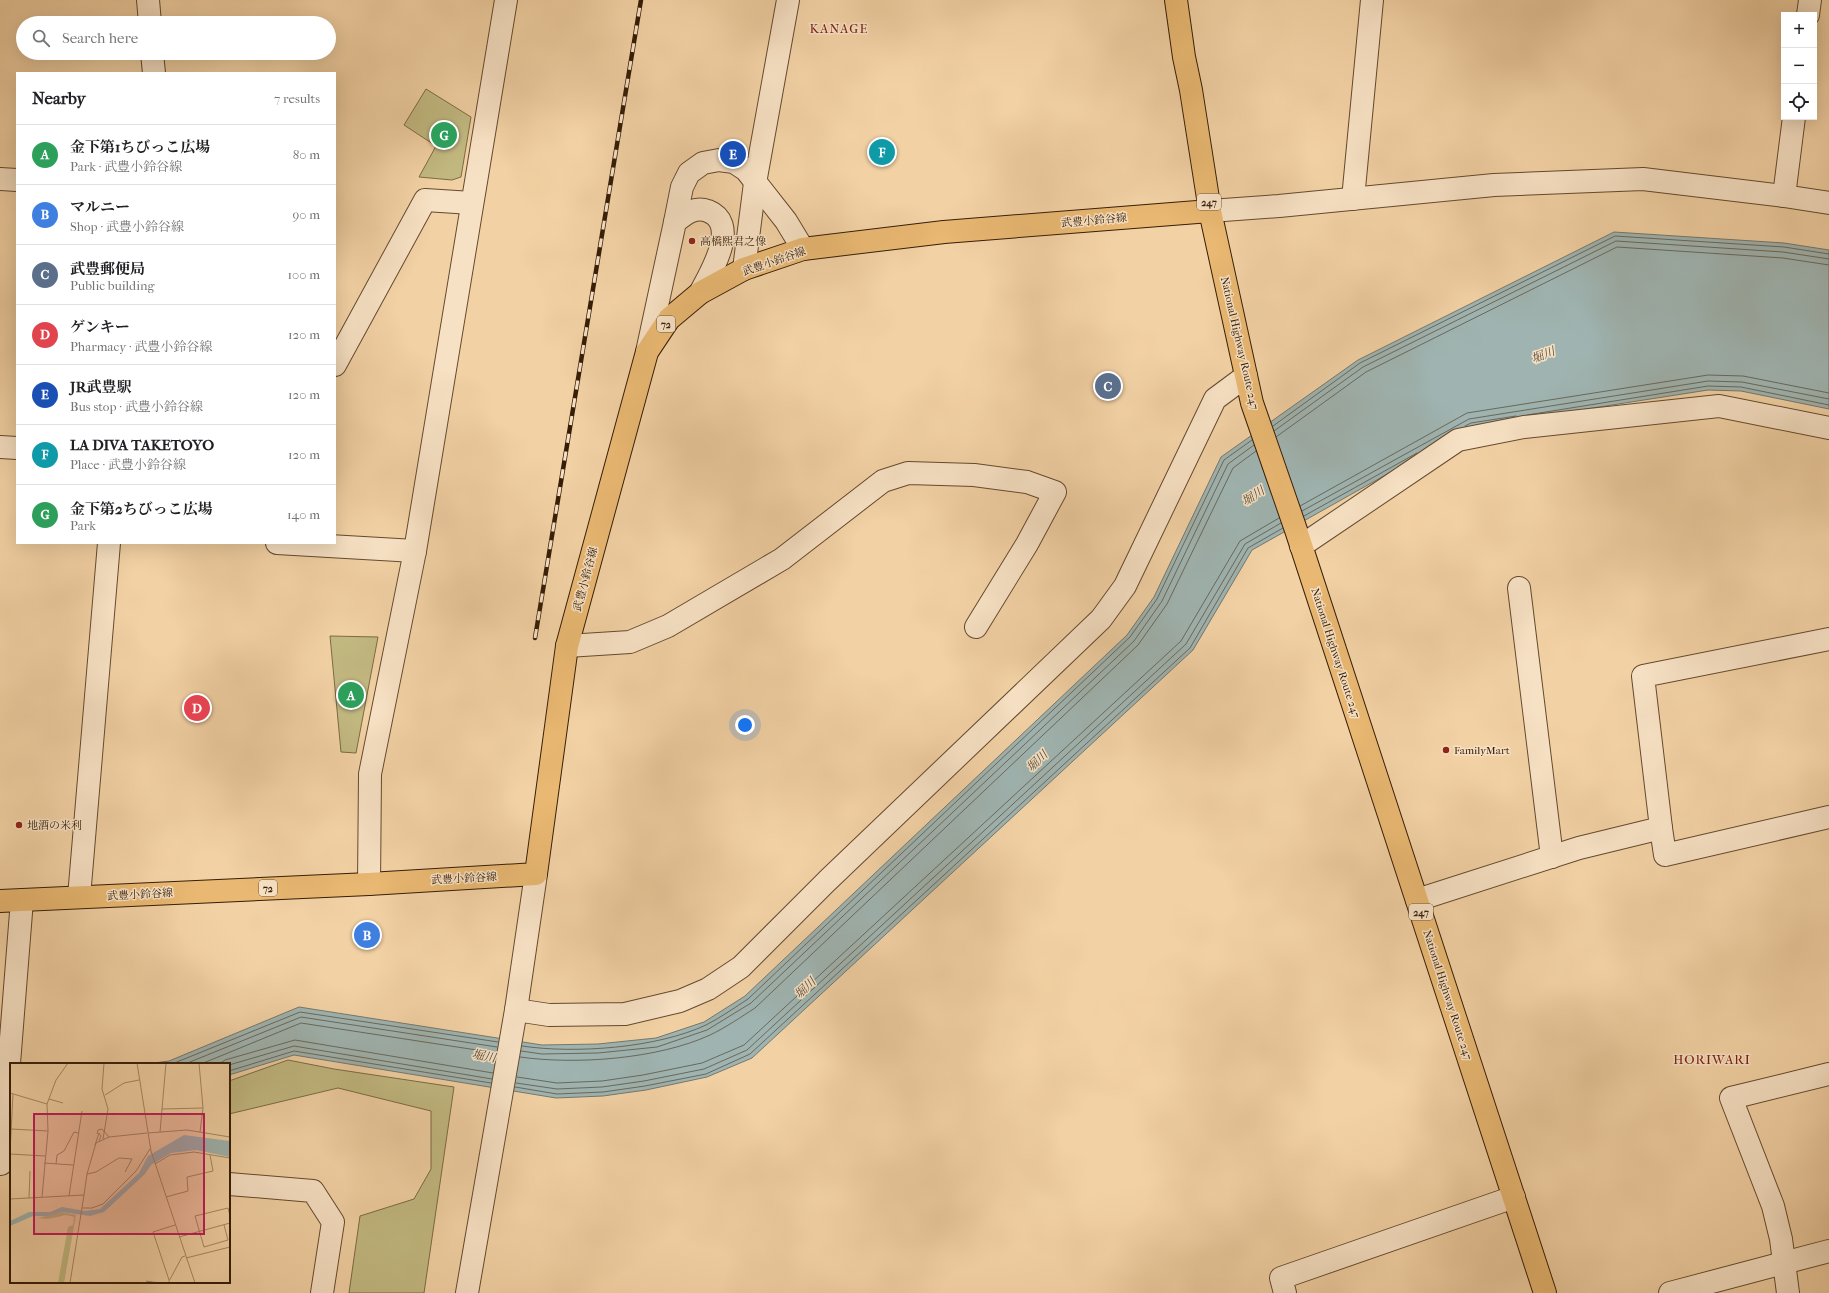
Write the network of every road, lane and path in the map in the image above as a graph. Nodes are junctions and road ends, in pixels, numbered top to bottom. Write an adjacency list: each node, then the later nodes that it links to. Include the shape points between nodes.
1 (148, 0): 8 (street)
2 (506, 0): 18 (street)
3 (788, 0): 14 (street)
4 (1176, 0): 19 (main road, National Highway Route 247 / 247)
5 (1372, 0): 16 (street)
6 (1810, 0): 7 (street)
7 (1808, 12)
8 (149, 16)
9 (153, 60): 10 (street)
10 (154, 72)
11 (1794, 120): 15 (street)
12 (0, 179): 13 (street)
13 (16, 180)
14 (755, 183): 20 (street, via 746,170 734,162 719,160 703,163 689,173 682,187); 21 (street, via 786,221); 22 (street)
15 (1784, 196): 16 (street, via 1643,179 1494,185); 17 (street)
16 (1353, 199): 19 (street)
17 (1829, 202)
18 (472, 203): 25 (street, via 425,200); 33 (street)
19 (1210, 211): 21 (main road, 武豊小鈴谷線 / 72, via 944,232); 26 (main road, National Highway Route 247 / 247)
20 (675, 222): 23 (street, via 687,212 701,209 714,214 722,226 719,254); 24 (street)
21 (803, 249): 22 (main road, 武豊小鈴谷線 / 72)
22 (744, 269): 23 (main road, 武豊小鈴谷線 / 72)
23 (700, 293): 24 (main road, 武豊小鈴谷線 / 72, via 670,319)
24 (647, 352): 37 (main road, 武豊小鈴谷線 / 72)
25 (336, 363)
26 (1246, 376): 30 (main road, National Highway Route 247 / 247, via 1252,403); 47 (street, via 1215,399 1125,586 1101,619 827,881 740,968 708,989 680,1001 625,1014 549,1015)
27 (1829, 428): 30 (street, via 1719,406 1524,427 1458,440)
28 (0, 447): 29 (street)
29 (16, 448)
30 (1299, 538): 45 (main road, National Highway Route 247 / 247)
31 (109, 544): 43 (street)
32 (294, 544): 33 (street)
33 (415, 551): 42 (street, via 370,774)
34 (1519, 588): 40 (street)
35 (976, 627): 37 (street, via 1027,544 1055,492 1027,482 974,475 908,473 883,480 782,559 668,626 630,642)
36 (1829, 639): 39 (street, via 1643,676)
37 (567, 646): 41 (main road, 武豊小鈴谷線 / 72)
38 (1829, 817): 39 (street, via 1665,856)
39 (1661, 828): 40 (street)
40 (1552, 856): 45 (street)
41 (536, 874): 42 (main road, 武豊小鈴谷線 / 72); 47 (street)
42 (370, 884): 43 (main road, 武豊小鈴谷線 / 72)
43 (79, 897): 44 (main road, 武豊小鈴谷線 / 72)
44 (22, 900): 46 (main road, 武豊小鈴谷線 / 72); 48 (street)
45 (1417, 900): 53 (main road, National Highway Route 247 / 247)
46 (0, 901)
47 (516, 1010): 57 (street)
48 (10, 1063)
49 (10, 1065): 51 (street)
50 (1829, 1074): 55 (street, via 1731,1098 1773,1206)
51 (4, 1164)
52 (230, 1184): 56 (street, via 313,1191 333,1222)
53 (1514, 1197): 58 (street, via 1281,1278); 59 (main road, National Highway Route 247 / 247)
54 (1829, 1251): 55 (street)
55 (1784, 1262): 60 (street); 61 (street)
56 (322, 1293)
57 (467, 1293)
58 (1285, 1293)
59 (1545, 1293)
60 (1670, 1293)
61 (1788, 1293)

